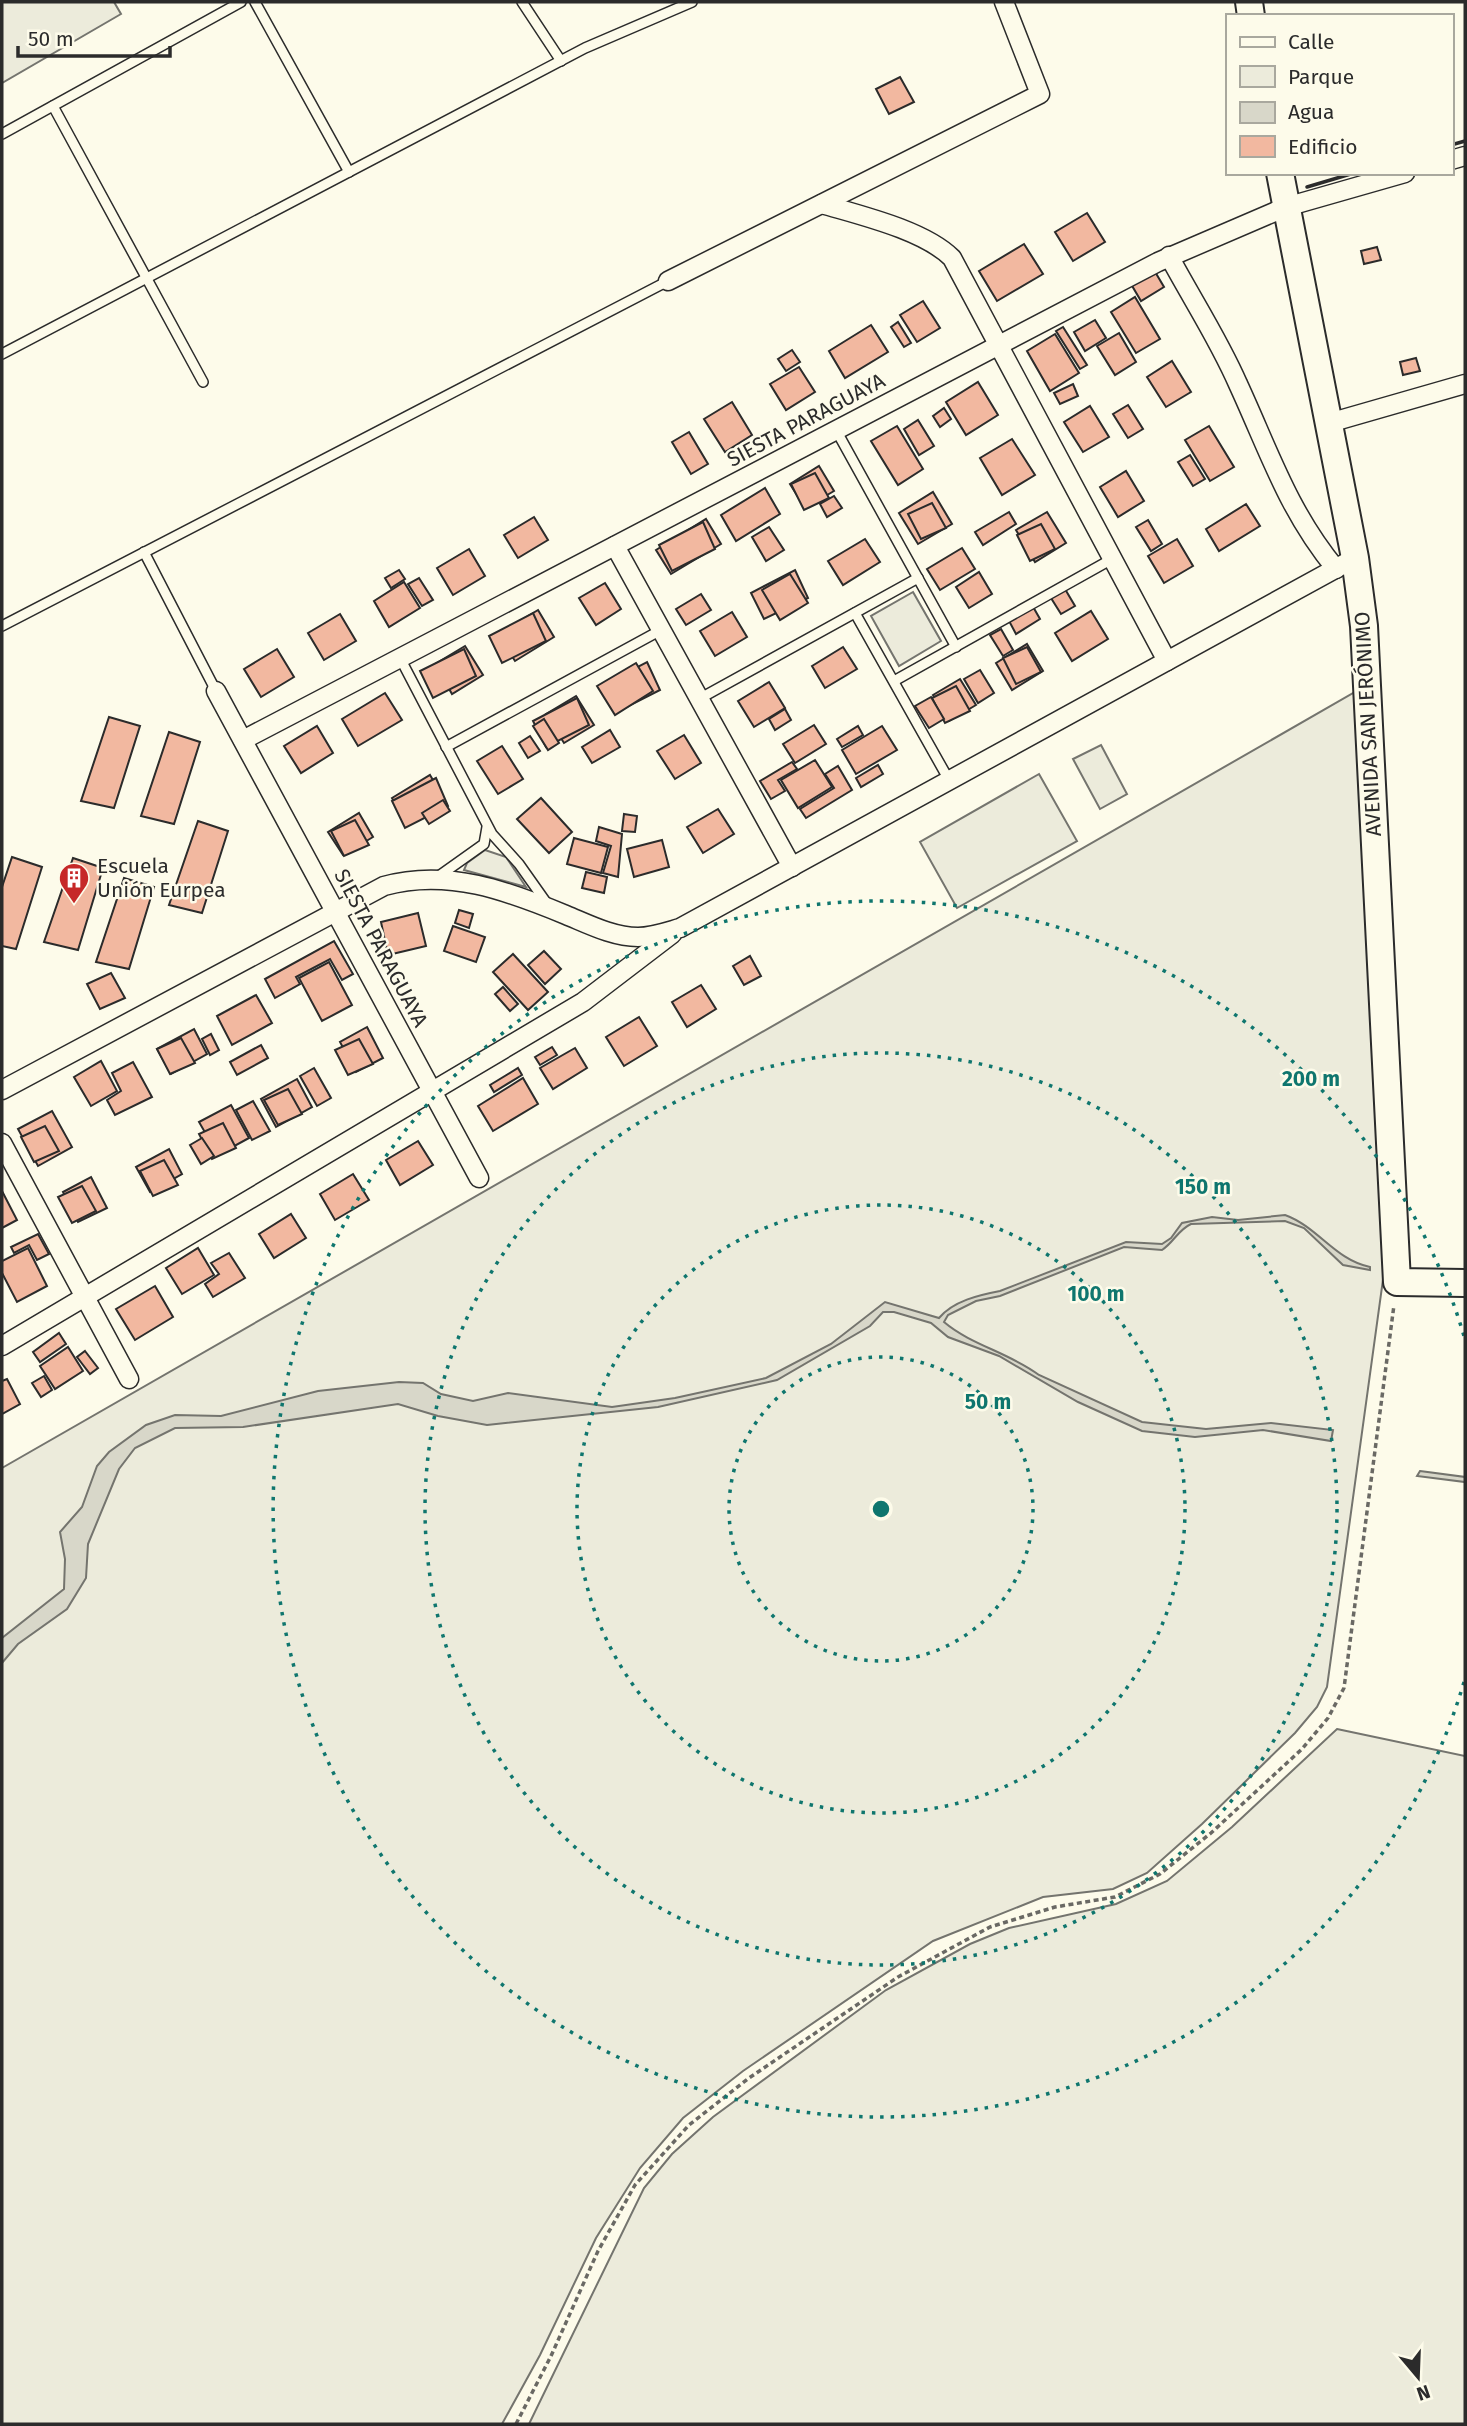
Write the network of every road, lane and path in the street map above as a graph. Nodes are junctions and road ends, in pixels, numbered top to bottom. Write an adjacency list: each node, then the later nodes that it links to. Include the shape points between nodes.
1 (241, 2): 7 (lane)
2 (255, 2): 9 (lane)
3 (522, 2): 6 (lane)
4 (692, 2): 6 (lane)
5 (1004, 2): 12 (street, via 1040,94)
6 (561, 61): 9 (lane)
7 (53, 106): 8 (lane); 15 (lane)
8 (2, 134)
9 (349, 172): 15 (lane)
10 (1280, 175): 13 (street, AVENIDA SAN JERÓNIMO)
11 (1398, 175): 13 (street, SIESTA PARAGUAYA)
12 (822, 204): 16 (street); 17 (street, via 943,249)
13 (1286, 207): 14 (street, SIESTA PARAGUAYA); 21 (street, AVENIDA SAN JERÓNIMO)
14 (1169, 256): 17 (street, SIESTA PARAGUAYA); 26 (street, via 1238,383 1296,515)
15 (148, 277): 18 (lane); 19 (lane)
16 (668, 281): 24 (lane)
17 (998, 345): 22 (street, SIESTA PARAGUAYA); 25 (street)
18 (2, 354)
19 (203, 382)
20 (1465, 384): 21 (street)
21 (1329, 423): 26 (street, AVENIDA SAN JERÓNIMO)
22 (836, 430): 23 (street, SIESTA PARAGUAYA); 27 (lane)
23 (615, 546): 30 (street); 32 (street, SIESTA PARAGUAYA)
24 (144, 552): 29 (lane); 35 (lane)
25 (1112, 559): 31 (lane); 33 (street)
26 (1345, 564): 33 (street); 50 (street, AVENIDA SAN JERÓNIMO, via 1364,626)
27 (918, 578): 28 (lane); 31 (lane)
28 (855, 613): 34 (lane); 36 (lane)
29 (2, 626)
30 (661, 630): 36 (street); 38 (lane)
31 (956, 647): 34 (lane)
32 (400, 658): 37 (street, SIESTA PARAGUAYA); 38 (lane)
33 (1167, 661): 39 (street)
34 (894, 681): 39 (lane)
35 (216, 691): 37 (street, SIESTA PARAGUAYA)
36 (699, 699): 41 (street)
37 (243, 740): 44 (street, SIESTA PARAGUAYA)
38 (446, 747): 40 (lane)
39 (949, 780): 41 (street)
40 (486, 822): 42 (lane, via 484,844 445,873); 43 (lane)
41 (792, 867): 45 (street)
42 (429, 878): 43 (street, via 472,882); 44 (street, via 384,886)
43 (551, 909): 45 (street, via 637,937)
44 (336, 912): 46 (street); 47 (street, SIESTA PARAGUAYA)
45 (680, 928): 47 (street, via 583,1002)
46 (2, 1090)
47 (433, 1091): 49 (street, SIESTA PARAGUAYA); 52 (street)
48 (3, 1147): 52 (street)
49 (479, 1178)
50 (1397, 1282): 51 (street); 55 (path, via 1344,1688 1328,1718 1302,1749 1160,1874 1115,1897 1055,1907 979,1934 898,1977 749,2078 689,2125 635,2185 598,2251)
51 (1465, 1283)
52 (85, 1297): 53 (street); 54 (street)
53 (2, 1346)
54 (129, 1379)
55 (516, 2424)

